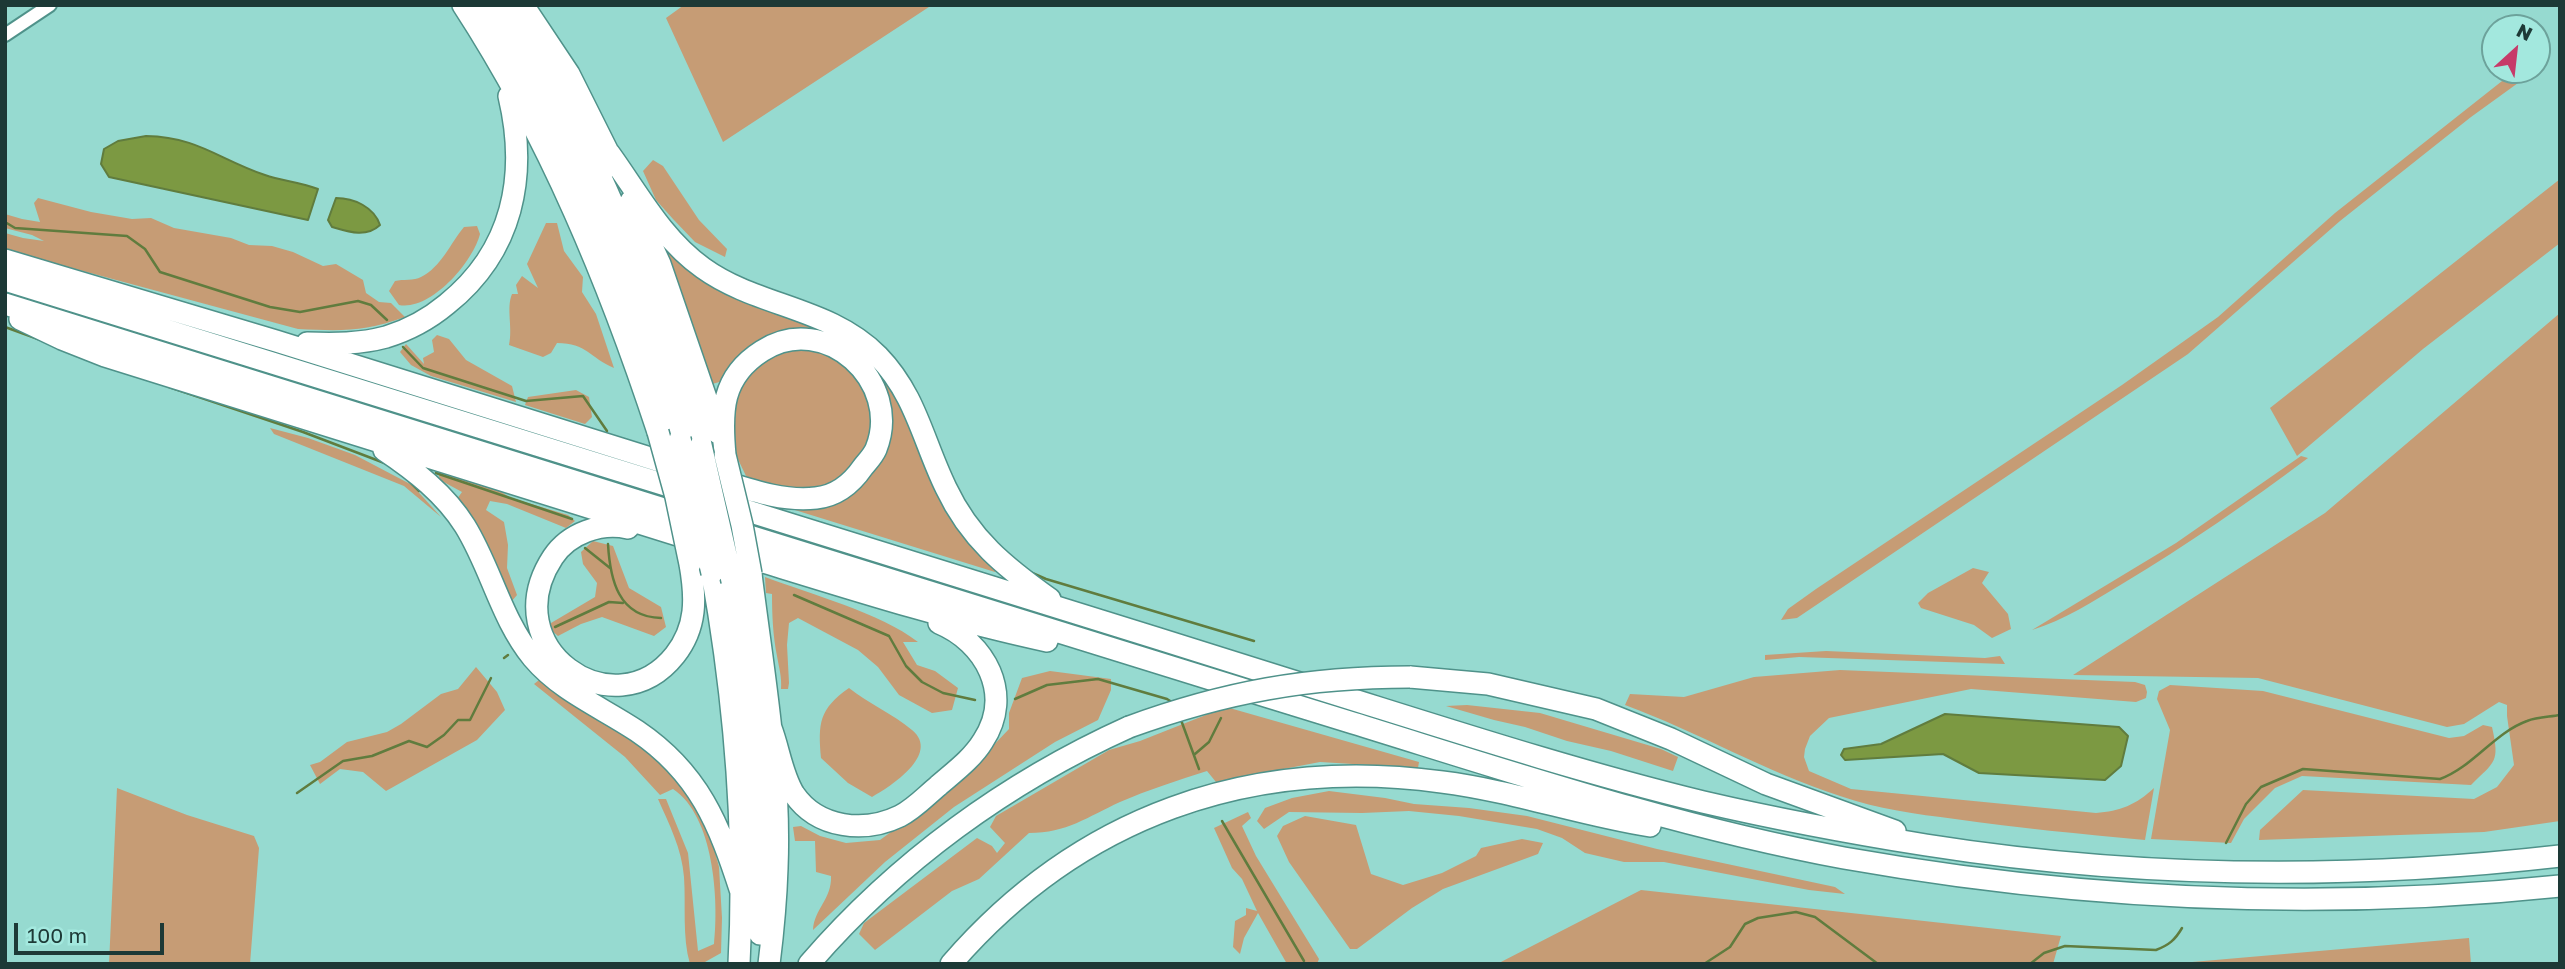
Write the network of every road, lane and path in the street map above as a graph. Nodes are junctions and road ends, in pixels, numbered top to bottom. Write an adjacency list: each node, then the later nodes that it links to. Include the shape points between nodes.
1 (50, 5): 6 (street)
2 (463, 5): 7 (highway)
3 (484, 5): 26 (highway, bridge, via 539,96 598,215 680,439 712,573 733,717)
4 (508, 5): 17 (highway, bridge, via 599,174 640,266 671,347)
5 (523, 5): 8 (highway, via 569,74)
6 (5, 35)
7 (503, 71): 13 (highway, via 517,131 516,185 500,241 485,266 464,290 410,328 357,342); 16 (highway, bridge, via 559,178 605,281 658,432 690,564 692,624 686,641 667,665 649,677 608,685 583,678 559,662 542,637 535,601 542,573 556,553 588,530 614,527)
8 (609, 153): 15 (highway, via 660,264); 19 (highway, via 666,234 703,269 831,322 877,355 913,405 961,517 1006,567)
9 (5, 260): 13 (highway)
10 (5, 280): 19 (highway)
11 (5, 304): 20 (highway)
12 (5, 312): 14 (highway, via 105,356)
13 (276, 341): 15 (highway, via 788,498 817,498 845,487 875,451 882,425 871,380 848,355 824,343 796,340 764,350 737,373 727,394)
14 (367, 439): 16 (highway); 26 (highway, via 452,506 512,627 532,657 573,693 668,755 693,782 724,839)
15 (725, 455): 17 (highway, bridge, via 742,526)
16 (681, 536): 18 (highway)
17 (741, 577): 21 (highway); 29 (highway, via 742,641 757,768)
18 (899, 603): 20 (highway, via 988,628); 21 (highway, via 964,637 988,665 995,684 995,705 985,738 973,755 903,815 878,825 855,827 833,823 795,795)
19 (1066, 610): 23 (highway, via 1624,781 1815,826)
20 (1150, 660): 22 (highway, via 1513,774)
21 (771, 728): 30 (highway, via 777,867)
22 (1705, 828): 25 (highway, via 1860,860 2122,893 2385,899); 31 (highway, via 1649,826 1490,790 1401,776 1331,775 1251,785 1178,805 1086,849 1025,892)
23 (1928, 846): 24 (highway, via 2206,871 2383,871); 27 (highway, bridge, via 1766,784 1596,709 1488,684 1410,677 1349,678 1210,700 1129,727 1054,764 982,809 894,878)
24 (2560, 856)
25 (2560, 886)
26 (741, 892): 28 (highway)
27 (816, 956)
28 (739, 964)
29 (759, 964)
30 (769, 964)
31 (951, 964)

